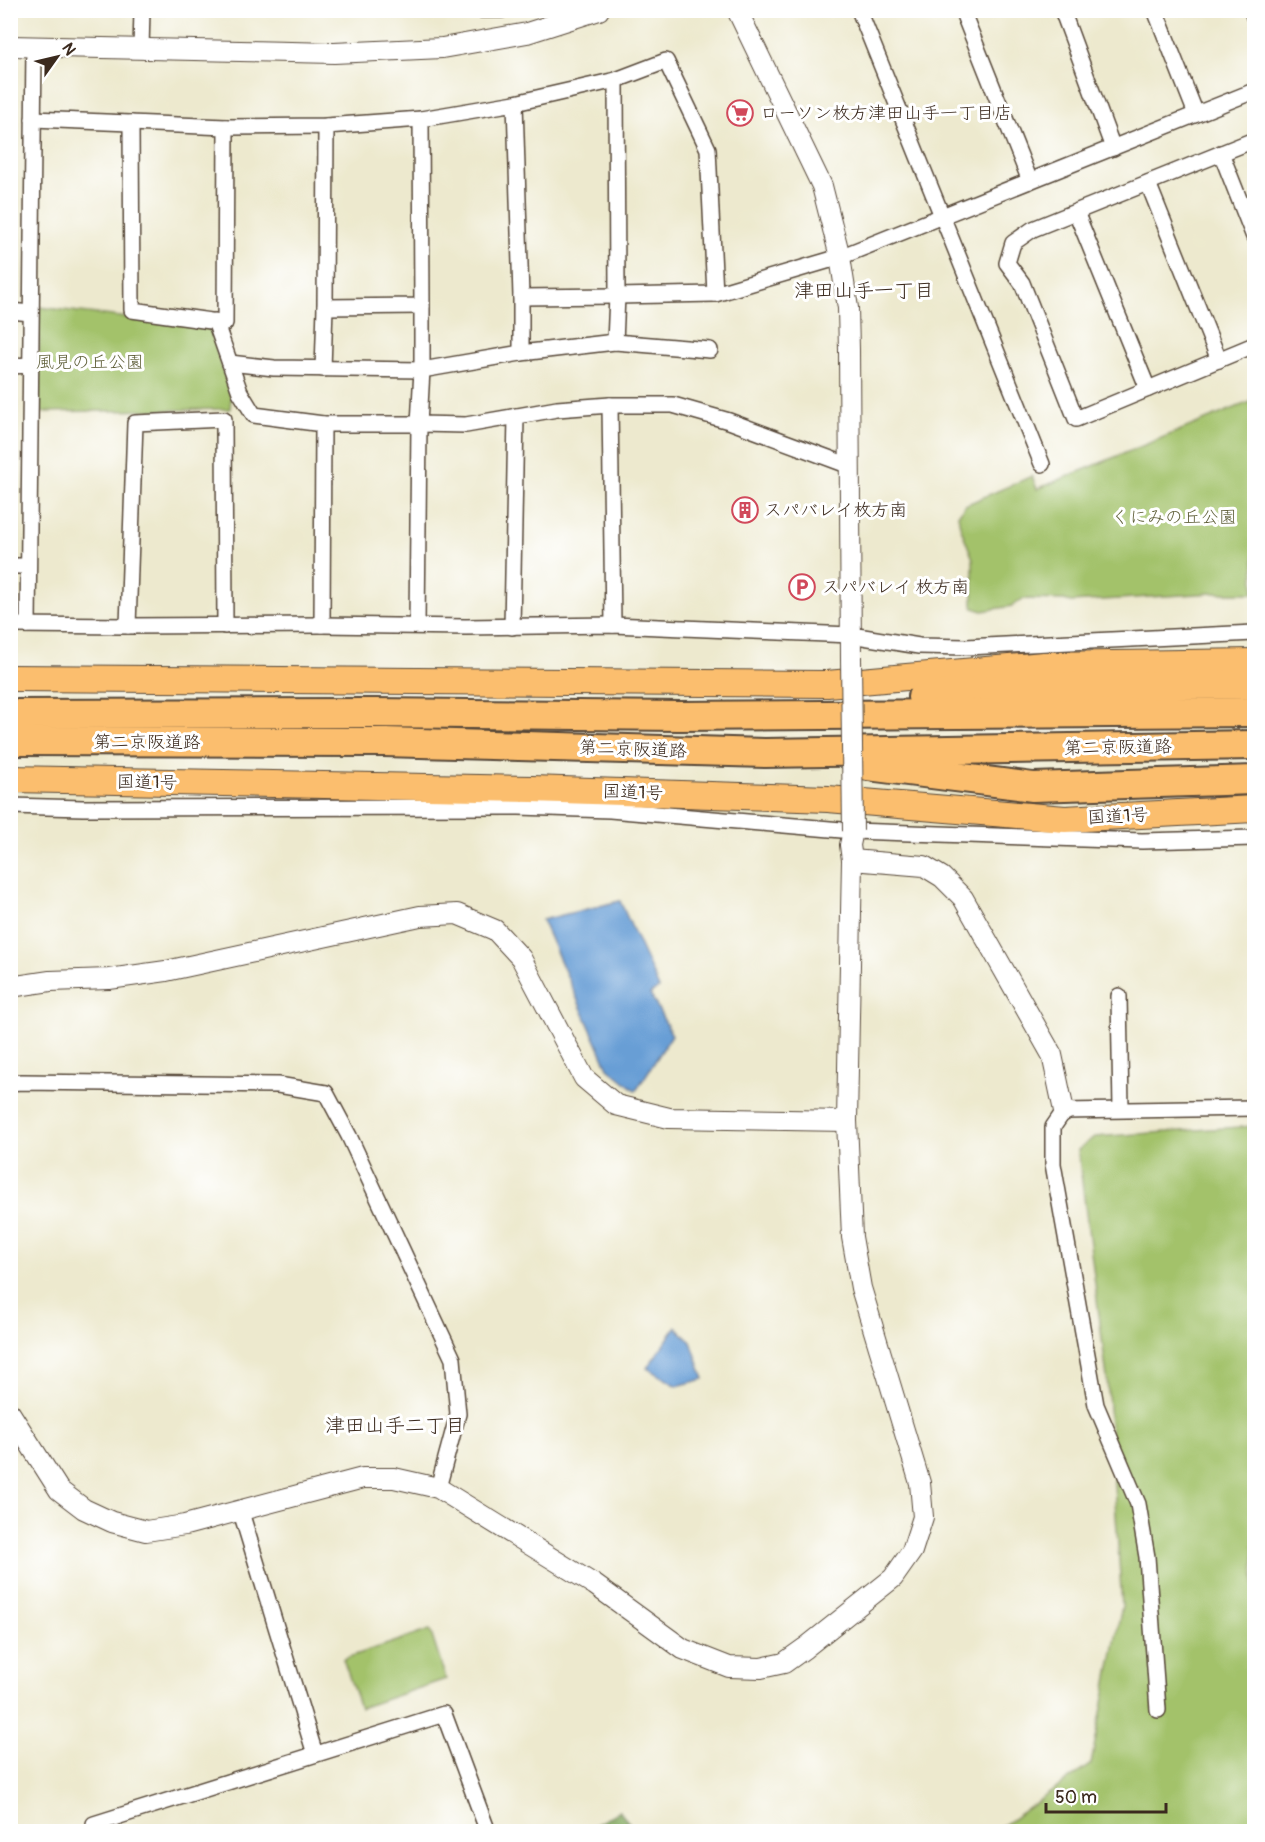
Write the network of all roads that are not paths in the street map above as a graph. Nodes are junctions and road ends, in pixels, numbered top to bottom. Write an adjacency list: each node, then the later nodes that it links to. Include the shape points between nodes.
1 (142, 10): 14 (street)
2 (481, 10): 3 (street)
3 (502, 10)
4 (599, 10): 14 (street, via 527,33 442,48 334,53)
5 (737, 10): 32 (street, via 822,186)
6 (859, 10): 30 (street)
7 (962, 10): 27 (street)
8 (1062, 10): 25 (street)
9 (1155, 10): 18 (street)
10 (1252, 10): 11 (street)
11 (1254, 17)
12 (10, 46): 13 (street)
13 (34, 47): 14 (street); 19 (street)
14 (141, 49)
15 (616, 80): 17 (street); 33 (street, via 666,61 708,149); 35 (street)
16 (1254, 91): 18 (street)
17 (515, 103): 20 (street); 34 (street)
18 (1196, 114): 25 (street)
19 (33, 119): 21 (street); 39 (street)
20 (422, 119): 22 (street); 36 (street)
21 (131, 123): 23 (street); 40 (street, via 132,310)
22 (326, 126): 23 (street); 37 (street)
23 (226, 127): 40 (street, via 225,323)
24 (1254, 140): 26 (street)
25 (1113, 148): 27 (street)
26 (1221, 153): 28 (street); 31 (street)
27 (1030, 181): 30 (street)
28 (1148, 183): 29 (street); 45 (street)
29 (1076, 212): 51 (street); 51 (street, via 1033,229 1013,243 1007,263 1022,283 1076,419)
30 (942, 216): 32 (street); 56 (street)
31 (1254, 237)
32 (840, 257): 33 (street); 57 (street, via 848,308)
33 (714, 294): 35 (street)
34 (521, 297): 35 (street); 44 (street)
35 (616, 297): 41 (street)
36 (422, 306): 37 (street); 50 (street)
37 (325, 307): 49 (street)
38 (10, 311): 39 (street)
39 (31, 314): 47 (street)
40 (215, 321): 46 (street)
41 (615, 342): 43 (street); 44 (street)
42 (1254, 345): 45 (street)
43 (710, 350)
44 (521, 353): 50 (street)
45 (1219, 360): 51 (street)
46 (230, 363): 49 (street); 54 (street, via 240,392 254,415)
47 (31, 365): 48 (street); 59 (street)
48 (10, 366)
49 (323, 369): 50 (street)
50 (422, 370): 55 (street)
51 (1148, 389)
52 (610, 405): 53 (street); 57 (street, via 673,405 729,421); 64 (street)
53 (516, 416): 55 (street, via 466,425); 67 (street)
54 (322, 424): 55 (street); 62 (street)
55 (419, 424): 63 (street)
56 (1042, 464)
57 (850, 466): 69 (street)
58 (10, 566): 59 (street)
59 (28, 566): 61 (street)
60 (10, 625): 61 (street)
61 (28, 625): 65 (street)
62 (322, 625): 63 (street); 66 (street)
63 (417, 625): 67 (street)
64 (613, 625): 67 (street); 69 (street)
65 (128, 626): 66 (street); 66 (street, via 135,423 224,419)
66 (225, 626)
67 (512, 627)
68 (1254, 633): 69 (street, via 966,647 919,646)
69 (851, 635): 83 (street, bridge)
70 (1254, 663): 71 (highway, via 1044,665 826,684)
71 (10, 678)
72 (1254, 684): 75 (highway, via 1024,687)
73 (1254, 712): 75 (highway, 第二京阪道路)
74 (10, 714): 75 (highway, 第二京阪道路)
75 (738, 715)
76 (10, 741): 78 (highway, 第二京阪道路, via 384,742)
77 (1254, 745): 78 (highway, 第二京阪道路)
78 (765, 753): 80 (highway, via 1033,787)
79 (10, 779): 82 (highway, 国道1号, via 816,798 1065,819)
80 (1254, 780)
81 (10, 806): 83 (street, via 519,807 610,810)
82 (1254, 809)
83 (853, 831): 84 (street, via 1142,841); 85 (street)
84 (1254, 838)
85 (852, 860): 91 (street, via 924,866 963,898 1052,1055); 92 (street)
86 (10, 987): 92 (street, via 166,971 420,916 457,914 495,930 520,958 584,1078 616,1105 669,1118)
87 (1119, 996): 90 (street)
88 (10, 1083): 94 (street, via 278,1085 326,1093 453,1359 458,1414)
89 (1254, 1108): 90 (street)
90 (1121, 1109): 91 (street)
91 (1064, 1111): 96 (street, via 1053,1127 1053,1164 1096,1405 1138,1504 1147,1557)
92 (847, 1121): 94 (street, via 852,1237 861,1288 920,1483 923,1517 912,1551 893,1578 784,1663 761,1668 729,1667 683,1649 595,1585)
93 (10, 1413): 95 (street, via 59,1490 84,1509 112,1522 146,1531 185,1525)
94 (438, 1488): 95 (street, via 394,1478 363,1478)
95 (240, 1509): 97 (street)
96 (1158, 1710)
97 (315, 1754): 98 (street, via 94,1824); 99 (street, via 444,1714)
98 (94, 1832)
99 (488, 1832)

